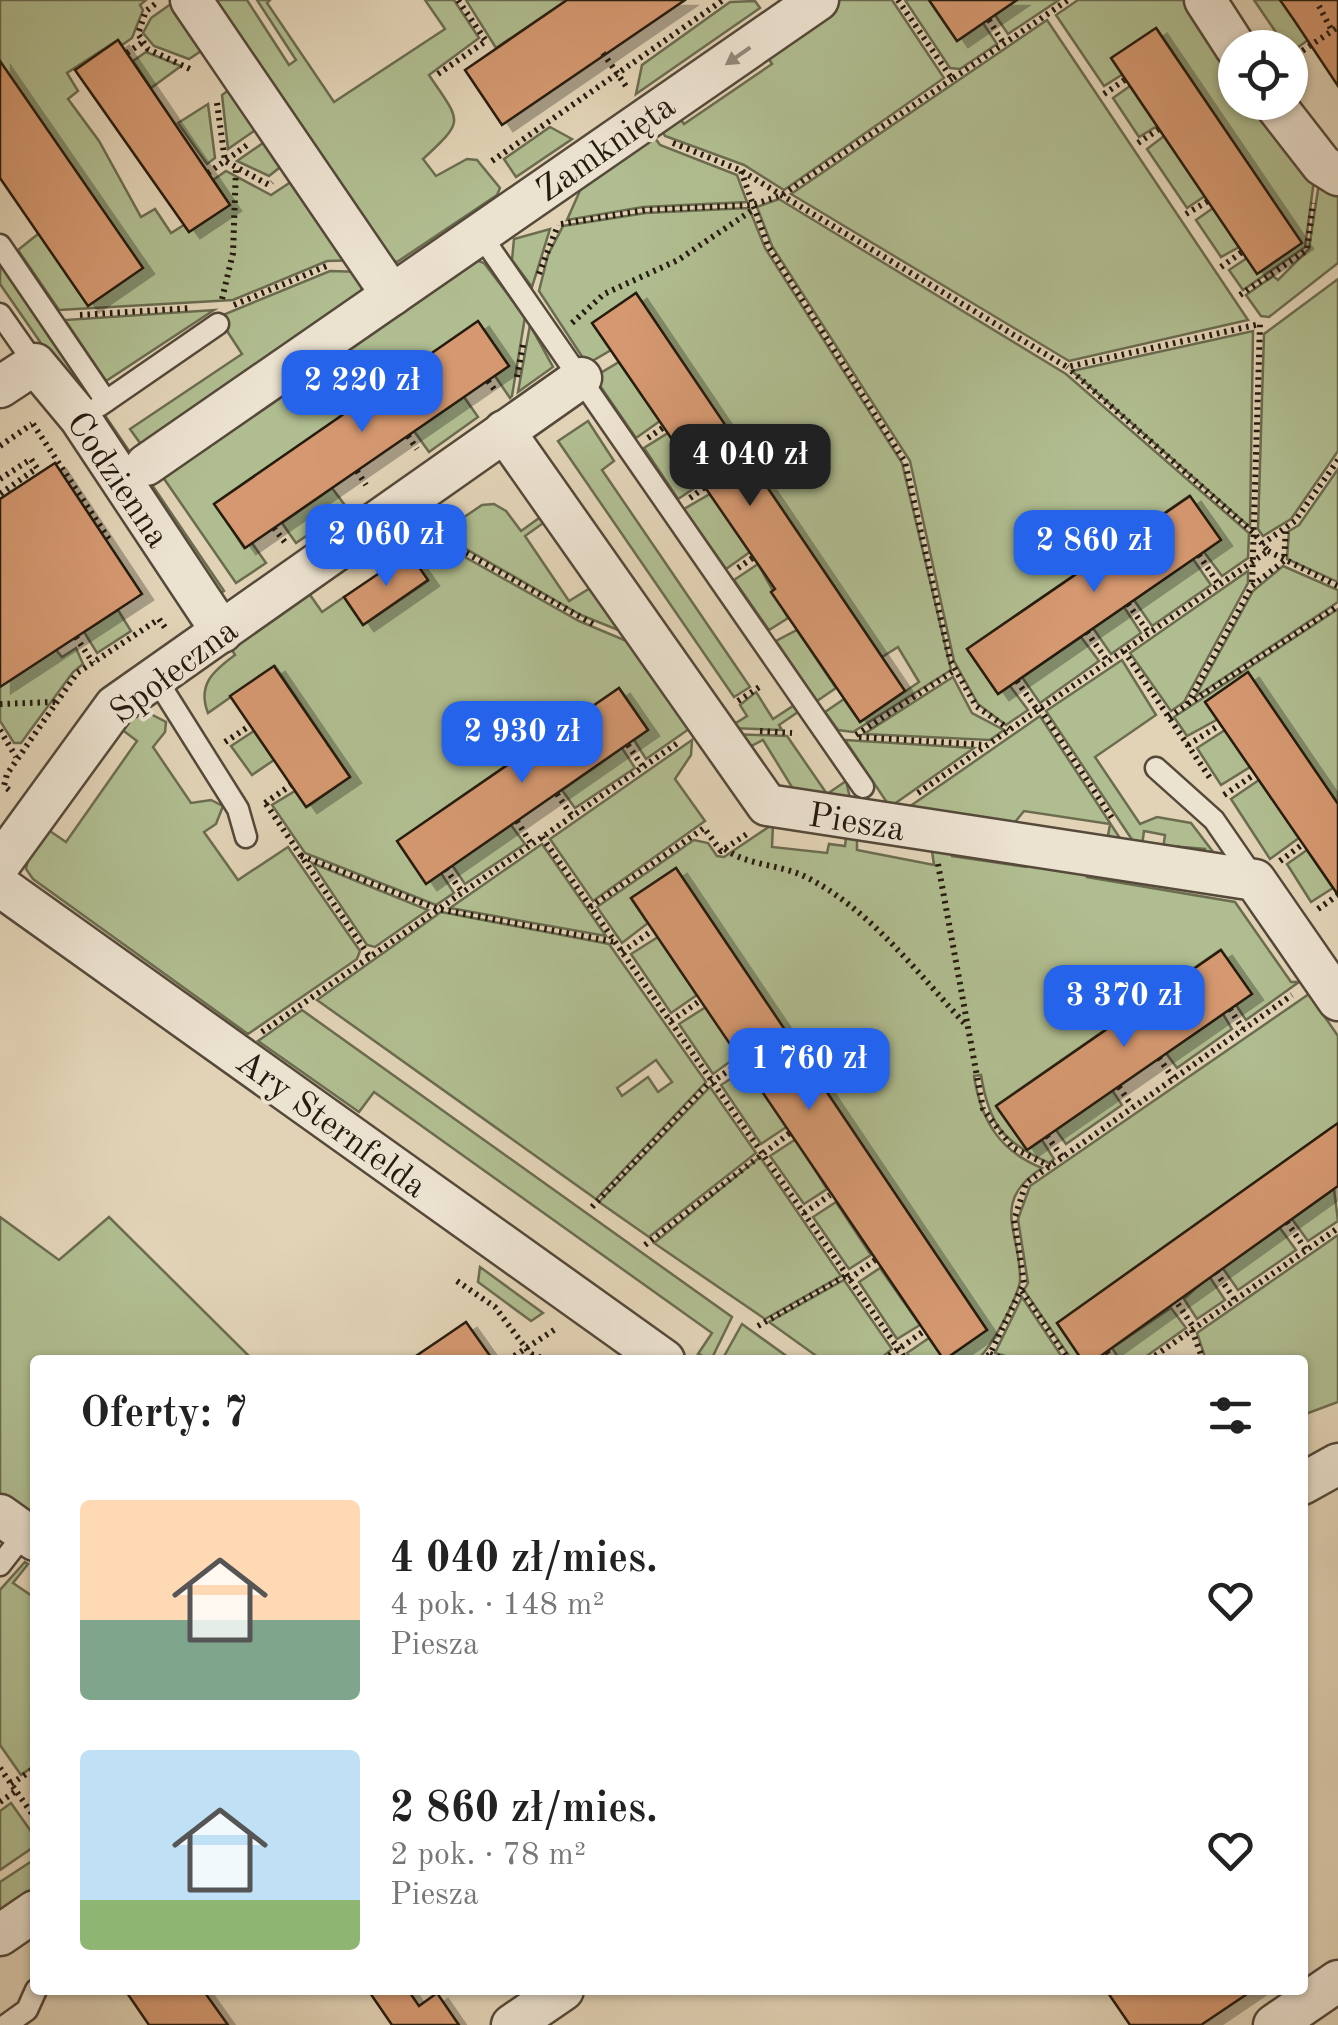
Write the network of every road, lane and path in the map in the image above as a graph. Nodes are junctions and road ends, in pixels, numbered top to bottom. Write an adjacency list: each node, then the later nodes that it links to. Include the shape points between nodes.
1 (160, 0): 13 (path, via 146,11 138,34)
2 (191, 0): 31 (street)
3 (458, 0): 18 (path, via 486,41)
4 (723, 0): 19 (path)
5 (818, 0): 42 (street, Zamknięta, one-way to 42)
6 (898, 0): 20 (path)
7 (1068, 0): 14 (path)
8 (1204, 0): 12 (street)
9 (1318, 6): 11 (path)
10 (988, 20): 14 (path)
11 (1335, 29): 15 (path)
12 (1224, 30)
13 (143, 42): 16 (path); 22 (path)
14 (1004, 44): 20 (path)
15 (1308, 47)
16 (128, 53)
17 (603, 53): 19 (path)
18 (438, 74)
19 (617, 74): 25 (path); 30 (path)
20 (952, 79): 35 (path)
21 (1126, 79): 24 (path)
22 (203, 80)
23 (210, 89): 32 (path, via 225,161)
24 (1104, 94)
25 (632, 96)
26 (1288, 120): 33 (street)
27 (1160, 129): 29 (path)
28 (662, 139): 34 (path)
29 (1138, 144)
30 (492, 161)
31 (303, 164): 32 (path, via 269,185); 47 (street)
32 (236, 167): 50 (path, via 233,253)
33 (1329, 169): 46 (path, via 1307,250)
34 (740, 170): 35 (path); 37 (path)
35 (782, 195): 37 (path); 53 (path)
36 (1208, 201): 39 (path)
37 (753, 207): 40 (path, via 646,210); 52 (path, via 678,260 588,305 568,329); 84 (path, via 768,246 905,462)
38 (565, 211): 40 (path)
39 (1186, 214)
40 (559, 224): 41 (path); 48 (path)
41 (541, 228)
42 (480, 234): 47 (street, Zamknięta); 48 (lane)
43 (0, 245): 56 (lane)
44 (1242, 252): 45 (path)
45 (1221, 267)
46 (1240, 294)
47 (392, 295): 60 (street, Zamknięta)
48 (530, 308): 52 (lane); 54 (path)
49 (0, 314): 51 (lane)
50 (219, 316): 56 (lane)
51 (35, 364): 55 (street); 56 (street, Codzienna)
52 (571, 365): 58 (street, Społeczna); 85 (lane)
53 (1067, 367): 65 (path); 65 (path, via 1260,324)
54 (516, 383)
55 (0, 387)
56 (93, 409): 78 (street, Codzienna)
57 (32, 424): 66 (path)
58 (504, 432): 63 (street, Społeczna); 93 (street, Piesza)
59 (1338, 460): 64 (path)
60 (146, 464)
61 (0, 479): 62 (path, via 31,459 37,468)
62 (0, 494)
63 (392, 511): 77 (path); 78 (street, Społeczna)
64 (1286, 527): 67 (path); 71 (path)
65 (1254, 533): 67 (path); 70 (path)
66 (110, 541)
67 (1262, 544): 68 (path)
68 (1268, 551): 70 (path); 71 (path)
69 (1199, 555): 72 (path)
70 (1253, 561): 72 (path); 73 (path)
71 (1284, 561): 73 (path); 74 (path)
72 (1219, 584): 80 (path)
73 (1252, 586): 90 (path)
74 (1338, 586)
75 (1128, 604): 80 (path)
76 (1338, 606): 90 (path)
77 (602, 628)
78 (222, 632): 86 (street, Społeczna)
79 (1087, 632): 82 (path)
80 (1150, 633): 82 (path)
81 (76, 637): 83 (path)
82 (1108, 662): 91 (path)
83 (93, 663)
84 (955, 670): 97 (path, via 976,706); 98 (path)
85 (783, 671): 93 (path); 112 (lane)
86 (155, 677): 117 (lane, via 238,809); 123 (street, Społeczna, via 114,706)
87 (1017, 681): 91 (path)
88 (56, 702): 89 (path)
89 (0, 704)
90 (1187, 705): 92 (path)
91 (1039, 710): 97 (path); 124 (path)
92 (1169, 717)
93 (707, 722): 103 (path); 113 (street, Piesza, via 762,800)
94 (1221, 724): 101 (path)
95 (251, 726): 99 (path)
96 (0, 730): 102 (path)
97 (1011, 730): 112 (path)
98 (854, 736)
99 (224, 743)
100 (628, 744): 103 (path)
101 (1188, 745)
102 (17, 758)
103 (643, 768): 114 (path)
104 (1156, 768): 126 (lane)
105 (1255, 774): 109 (path)
106 (291, 785): 111 (path)
107 (4, 786): 110 (path)
108 (557, 794): 114 (path)
109 (1222, 795)
110 (0, 796)
111 (265, 803)
112 (869, 805): 113 (street, Piesza); 116 (street, Piesza)
113 (783, 809): 121 (path)
114 (572, 816): 118 (path)
115 (517, 821): 120 (path)
116 (933, 834): 124 (street, Piesza); 140 (path)
117 (246, 837)
118 (542, 837): 120 (path); 130 (path)
119 (1303, 844): 126 (path)
120 (532, 845): 128 (path)
121 (725, 848): 130 (path, via 721,852 704,828); 140 (path, via 805,876 849,906)
122 (300, 855): 131 (path)
123 (0, 864)
124 (1142, 864): 126 (street, Piesza)
125 (446, 870): 128 (path)
126 (1263, 874): 136 (street)
127 (0, 886): 142 (street, Ary Sternfelda)
128 (462, 892): 131 (path)
129 (1338, 896): 132 (path)
130 (590, 906): 134 (path)
131 (438, 909): 134 (path); 142 (path)
132 (1312, 912)
133 (653, 930): 135 (path)
134 (615, 942): 135 (path)
135 (622, 952): 139 (path)
136 (1330, 987): 141 (path)
137 (701, 1000): 139 (path)
138 (1230, 1010): 141 (path)
139 (670, 1022): 146 (path)
140 (968, 1027): 153 (path, via 982,1109 1013,1148)
141 (1243, 1029): 145 (path)
142 (233, 1052): 176 (street, Ary Sternfelda)
143 (1159, 1058): 145 (path)
144 (743, 1061): 146 (path)
145 (1173, 1078): 148 (path)
146 (712, 1082): 151 (path); 155 (path)
147 (1118, 1087): 148 (path)
148 (1132, 1106): 152 (path)
149 (791, 1132): 151 (path)
150 (1047, 1136): 152 (path)
151 (762, 1152): 156 (path); 159 (path)
152 (1062, 1157): 153 (path)
153 (1050, 1166): 165 (path, via 1026,1182 1014,1220)
154 (830, 1195): 156 (path)
155 (592, 1207)
156 (804, 1213): 163 (path)
157 (1286, 1222): 160 (path)
158 (1338, 1228): 160 (path)
159 (645, 1245)
160 (1306, 1250): 166 (path)
161 (875, 1260): 163 (path)
162 (1216, 1272): 166 (path)
163 (848, 1277): 169 (path); 172 (path)
164 (457, 1281): 174 (path, via 495,1308)
165 (1021, 1290): 175 (path); 180 (path)
166 (1235, 1300): 170 (path)
167 (1178, 1304): 170 (path)
168 (566, 1322): 174 (path)
169 (758, 1326)
170 (1193, 1329): 182 (path); 183 (path)
171 (924, 1331): 172 (path)
172 (898, 1349): 177 (path); 178 (path)
173 (1107, 1352): 181 (path)
174 (530, 1354)
175 (990, 1354): 179 (path)
176 (657, 1355)
177 (890, 1355)
178 (902, 1355)
179 (993, 1355)
180 (1066, 1355)
181 (1109, 1355)
182 (1157, 1355)
183 (1201, 1355)
184 (1338, 1464): 185 (street)
185 (1308, 1481)
186 (20, 1529): 187 (lane)
187 (0, 1565)
188 (0, 1768): 190 (path)
189 (30, 1773): 190 (path)
190 (14, 1788): 191 (path); 192 (path)
191 (0, 1802)
192 (30, 1811)
193 (30, 1914): 194 (street)
194 (0, 1935)
195 (1338, 1981): 201 (street)
196 (34, 1995): 199 (lane, via 27,2010)
197 (557, 1995): 200 (street)
198 (0, 2017): 199 (lane)
199 (6, 2025)
200 (512, 2025)
201 (1274, 2025)

